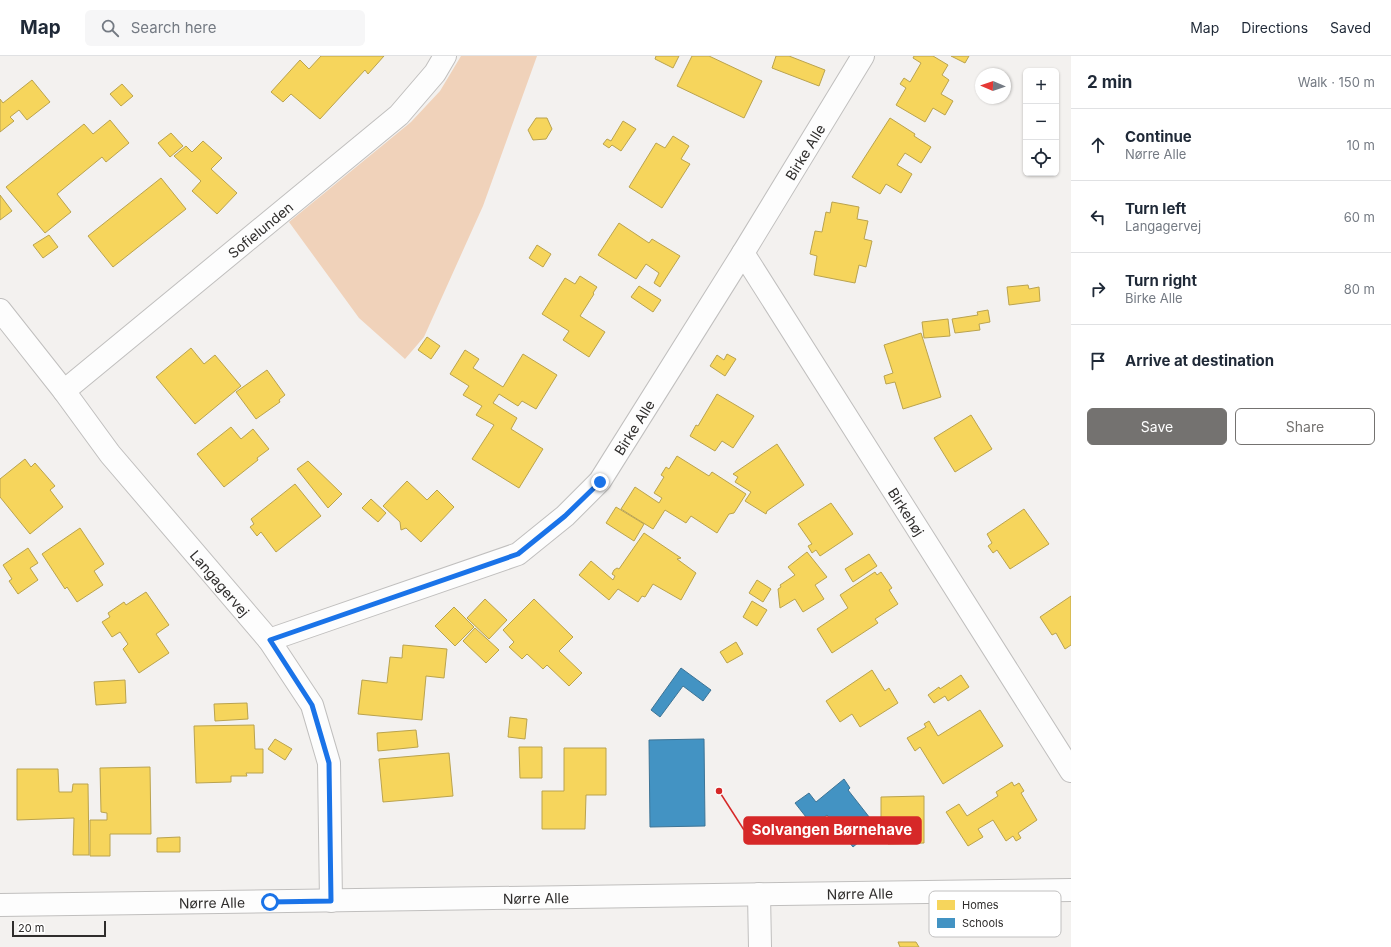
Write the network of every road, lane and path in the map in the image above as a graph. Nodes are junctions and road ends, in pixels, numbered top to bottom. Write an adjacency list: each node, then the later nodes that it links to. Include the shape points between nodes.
1 (444, 56): 5 (street, Sofielunden, via 435,73 399,115)
2 (862, 56): 3 (street, Birke Alle)
3 (743, 253): 6 (street, Birke Alle, via 600,482 565,516 518,554); 7 (street, Birkehøj)
4 (0, 310): 5 (street, Langagervej)
5 (64, 392): 6 (street, Langagervej, via 110,454)
6 (270, 640): 12 (street, Langagervej, via 312,705 329,763)
7 (1071, 771)
8 (1071, 890): 9 (street, Nørre Alle)
9 (993, 891)
10 (929, 892): 11 (street, Nørre Alle)
11 (759, 894): 12 (street, Nørre Alle); 14 (street)
12 (331, 901): 13 (street, Nørre Alle)
13 (0, 906)
14 (760, 947)

